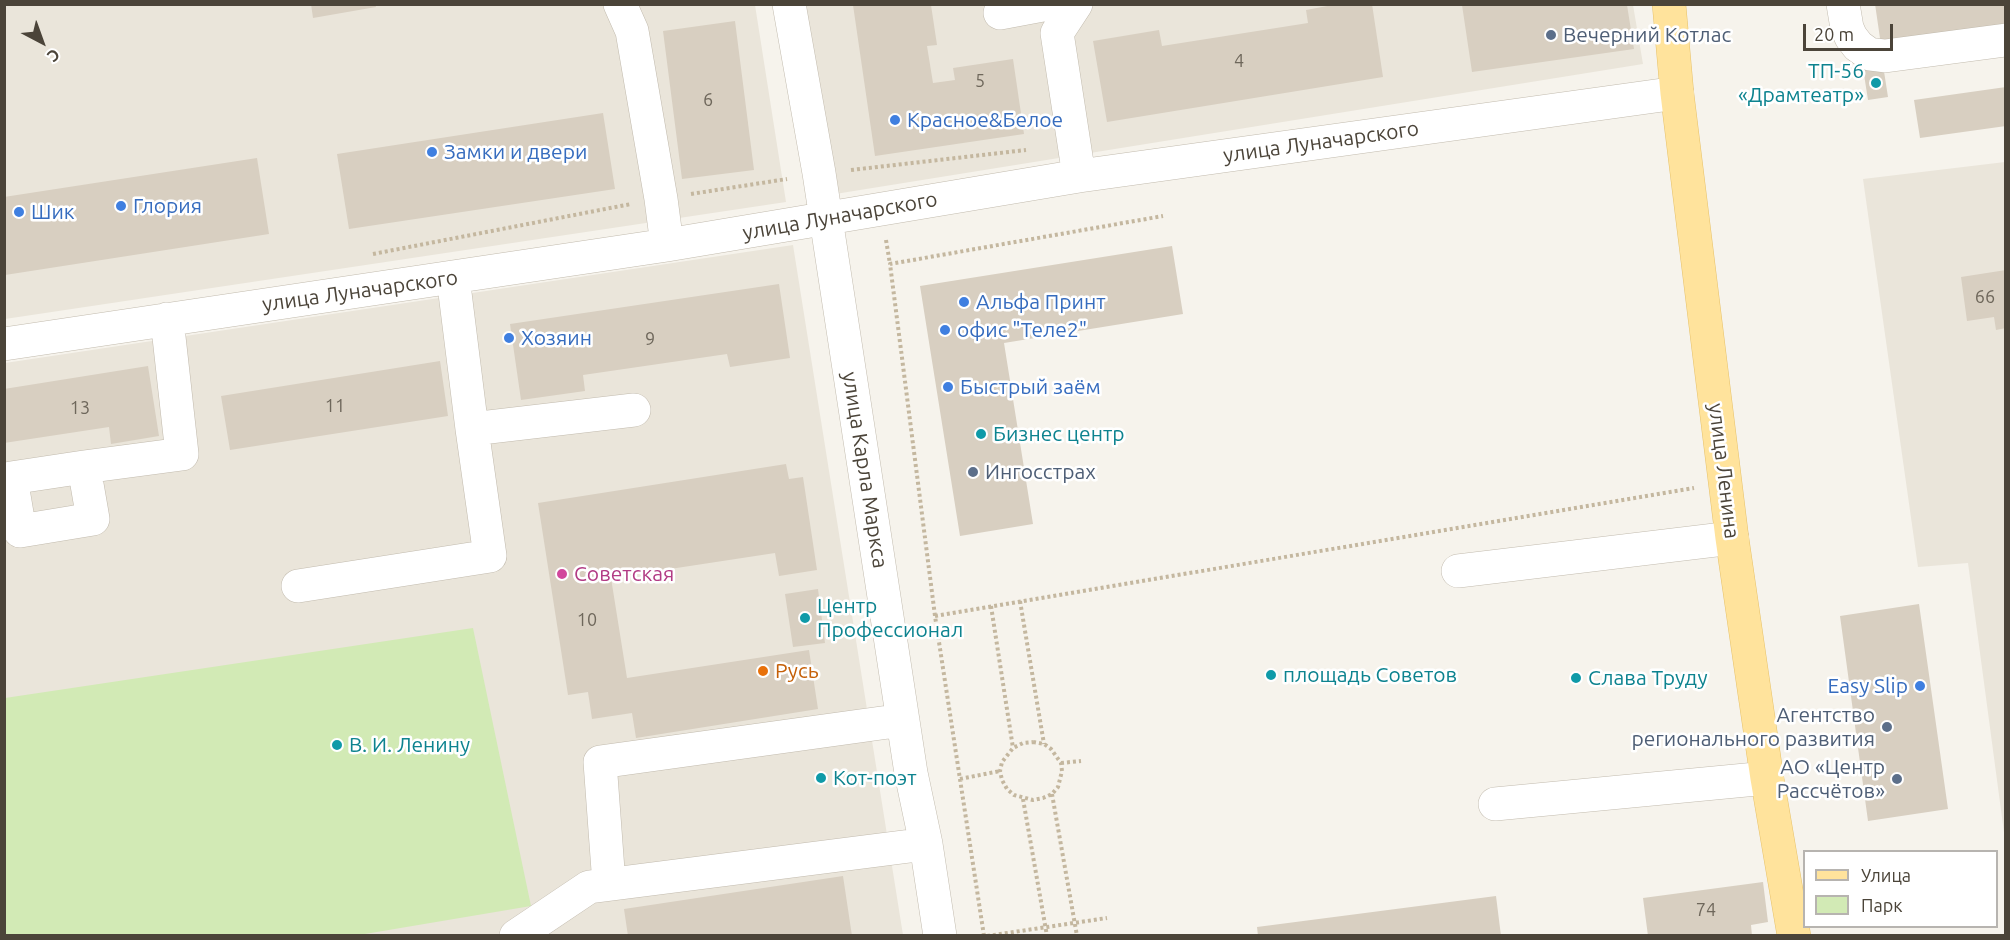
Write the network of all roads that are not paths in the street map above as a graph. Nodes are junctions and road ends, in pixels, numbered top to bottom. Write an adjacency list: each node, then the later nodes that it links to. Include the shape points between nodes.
1 (621, 4): 12 (street, via 632,31)
2 (789, 4): 11 (street, улица Карла Маркса)
3 (1048, 4): 7 (street)
4 (1076, 4): 10 (street, via 1057,33)
5 (1669, 4): 9 (main road, улица Ленина)
6 (1843, 4): 8 (street, via 1851,37 1869,54 1885,56)
7 (1000, 13)
8 (2006, 40)
9 (1677, 93): 10 (street, улица Луначарского); 19 (main road, улица Ленина)
10 (1079, 176): 11 (street, улица Луначарского)
11 (825, 218): 12 (street, улица Луначарского); 22 (street, улица Карла Маркса)
12 (667, 245): 13 (street, улица Луначарского)
13 (453, 278): 14 (street, улица Луначарского); 17 (street)
14 (167, 319): 15 (street, улица Луначарского); 18 (street, via 182,454)
15 (4, 344)
16 (634, 410): 17 (street)
17 (472, 429): 21 (street, via 490,556)
18 (84, 467)
19 (1732, 538): 20 (street); 23 (main road, улица Ленина)
20 (1458, 571)
21 (298, 586)
22 (903, 720): 25 (street, улица Карла Маркса); 26 (street, via 600,762)
23 (1767, 778): 24 (street); 30 (main road, улица Ленина)
24 (1495, 804)
25 (926, 844): 26 (street); 29 (street, улица Карла Маркса)
26 (609, 884): 27 (street, via 590,887)
27 (560, 922): 28 (street)
28 (516, 936)
29 (940, 936)
30 (1794, 936)

